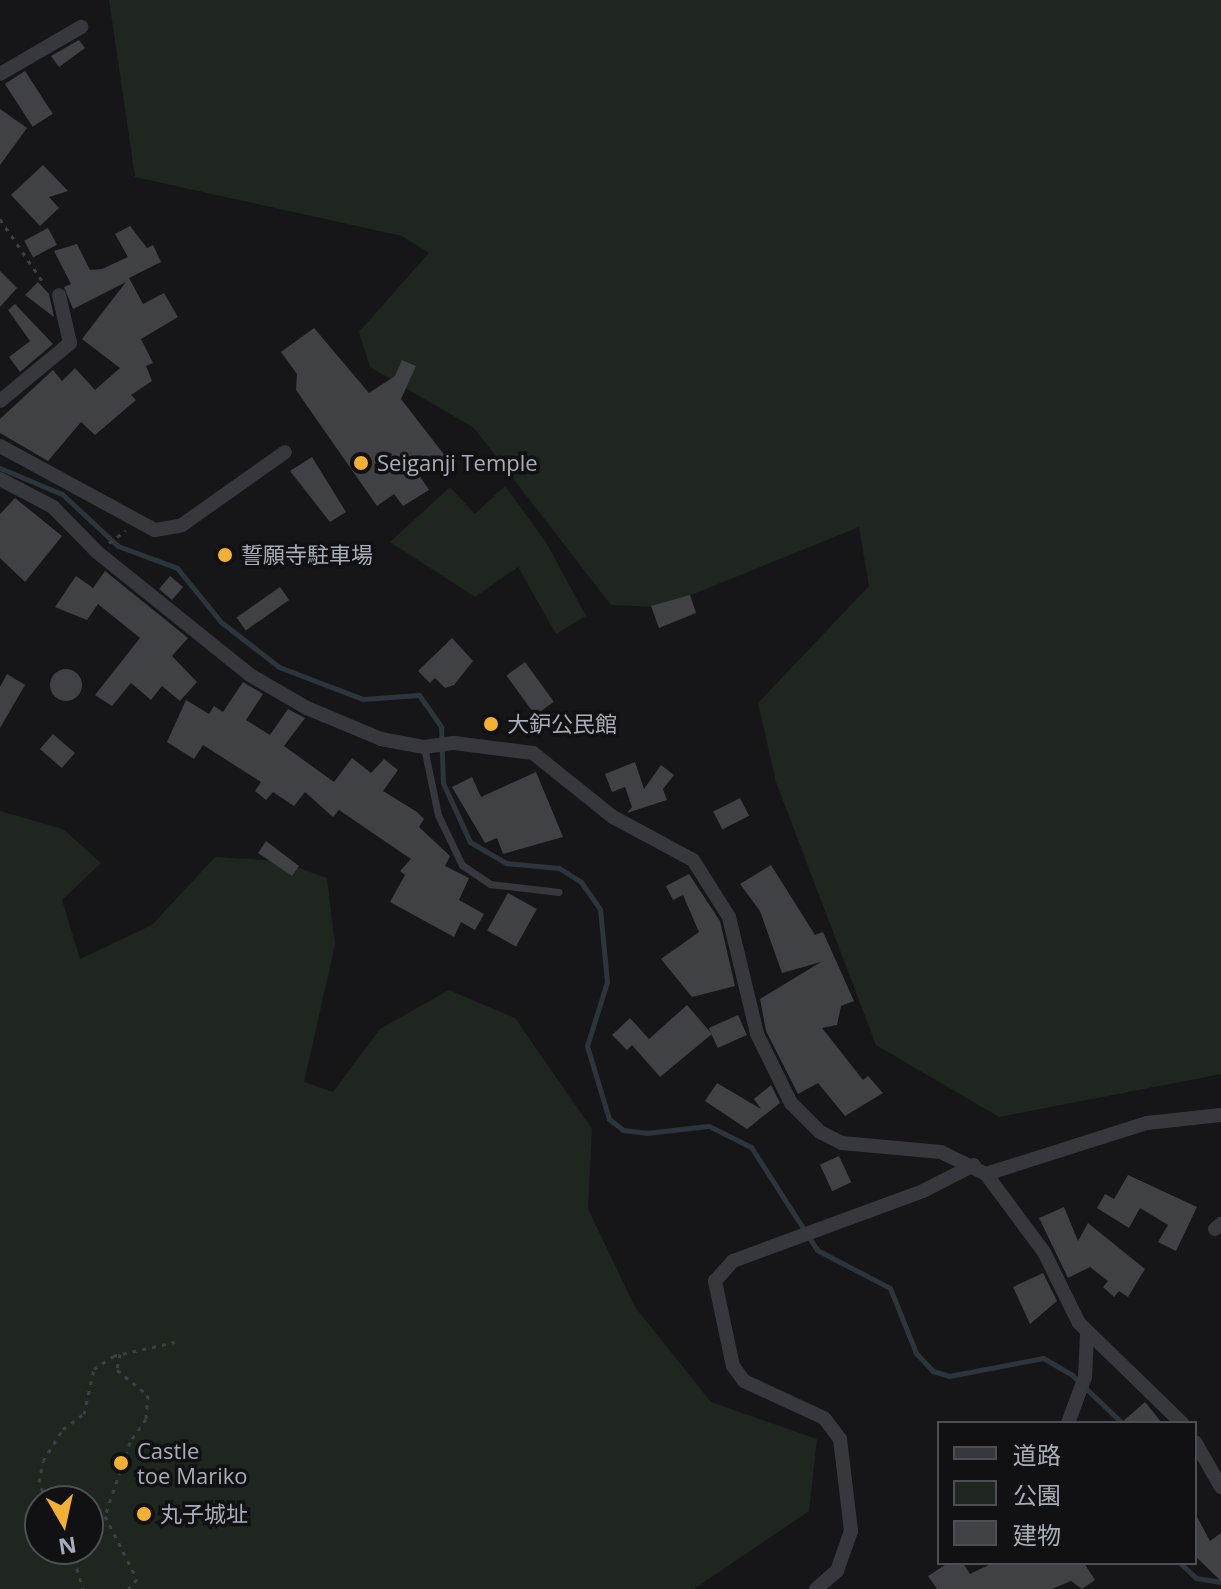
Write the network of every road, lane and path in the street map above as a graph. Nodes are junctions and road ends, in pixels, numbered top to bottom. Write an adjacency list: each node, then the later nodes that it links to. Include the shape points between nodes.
1 (81, 27): 2 (street)
2 (0, 74)
3 (0, 219): 4 (path, via 38,280)
4 (59, 295): 5 (street, via 70,343)
5 (0, 401)
6 (0, 446): 9 (street)
7 (285, 452): 9 (street, via 182,525 155,530)
8 (0, 479): 10 (street, via 53,507)
9 (138, 521): 10 (path)
10 (97, 552): 11 (street, via 250,675 307,708 381,739)
11 (424, 747): 12 (lane, via 438,815 462,865 490,884 537,884); 14 (street, via 454,743 533,753 613,817 693,860 729,917 757,1034 791,1103 820,1132 842,1143 941,1152)
12 (559, 892)
13 (1221, 1115): 14 (street, via 1147,1123)
14 (980, 1170): 15 (street, via 1044,1252); 26 (street, via 733,1261 715,1281 733,1366 744,1381 824,1418 840,1439 851,1531 837,1571)
15 (1087, 1334): 18 (street, via 1085,1377); 19 (street, via 1144,1380)
16 (174, 1342): 17 (path)
17 (120, 1354): 21 (path, via 94,1369 84,1414 63,1429 43,1461); 25 (path, via 117,1370 148,1395 146,1419 130,1442 105,1516 137,1579)
18 (1069, 1421)
19 (1180, 1421)
20 (1197, 1445): 22 (street)
21 (40, 1485)
22 (1221, 1487)
23 (80, 1565): 24 (path)
24 (83, 1589)
25 (128, 1589)
26 (816, 1589)

